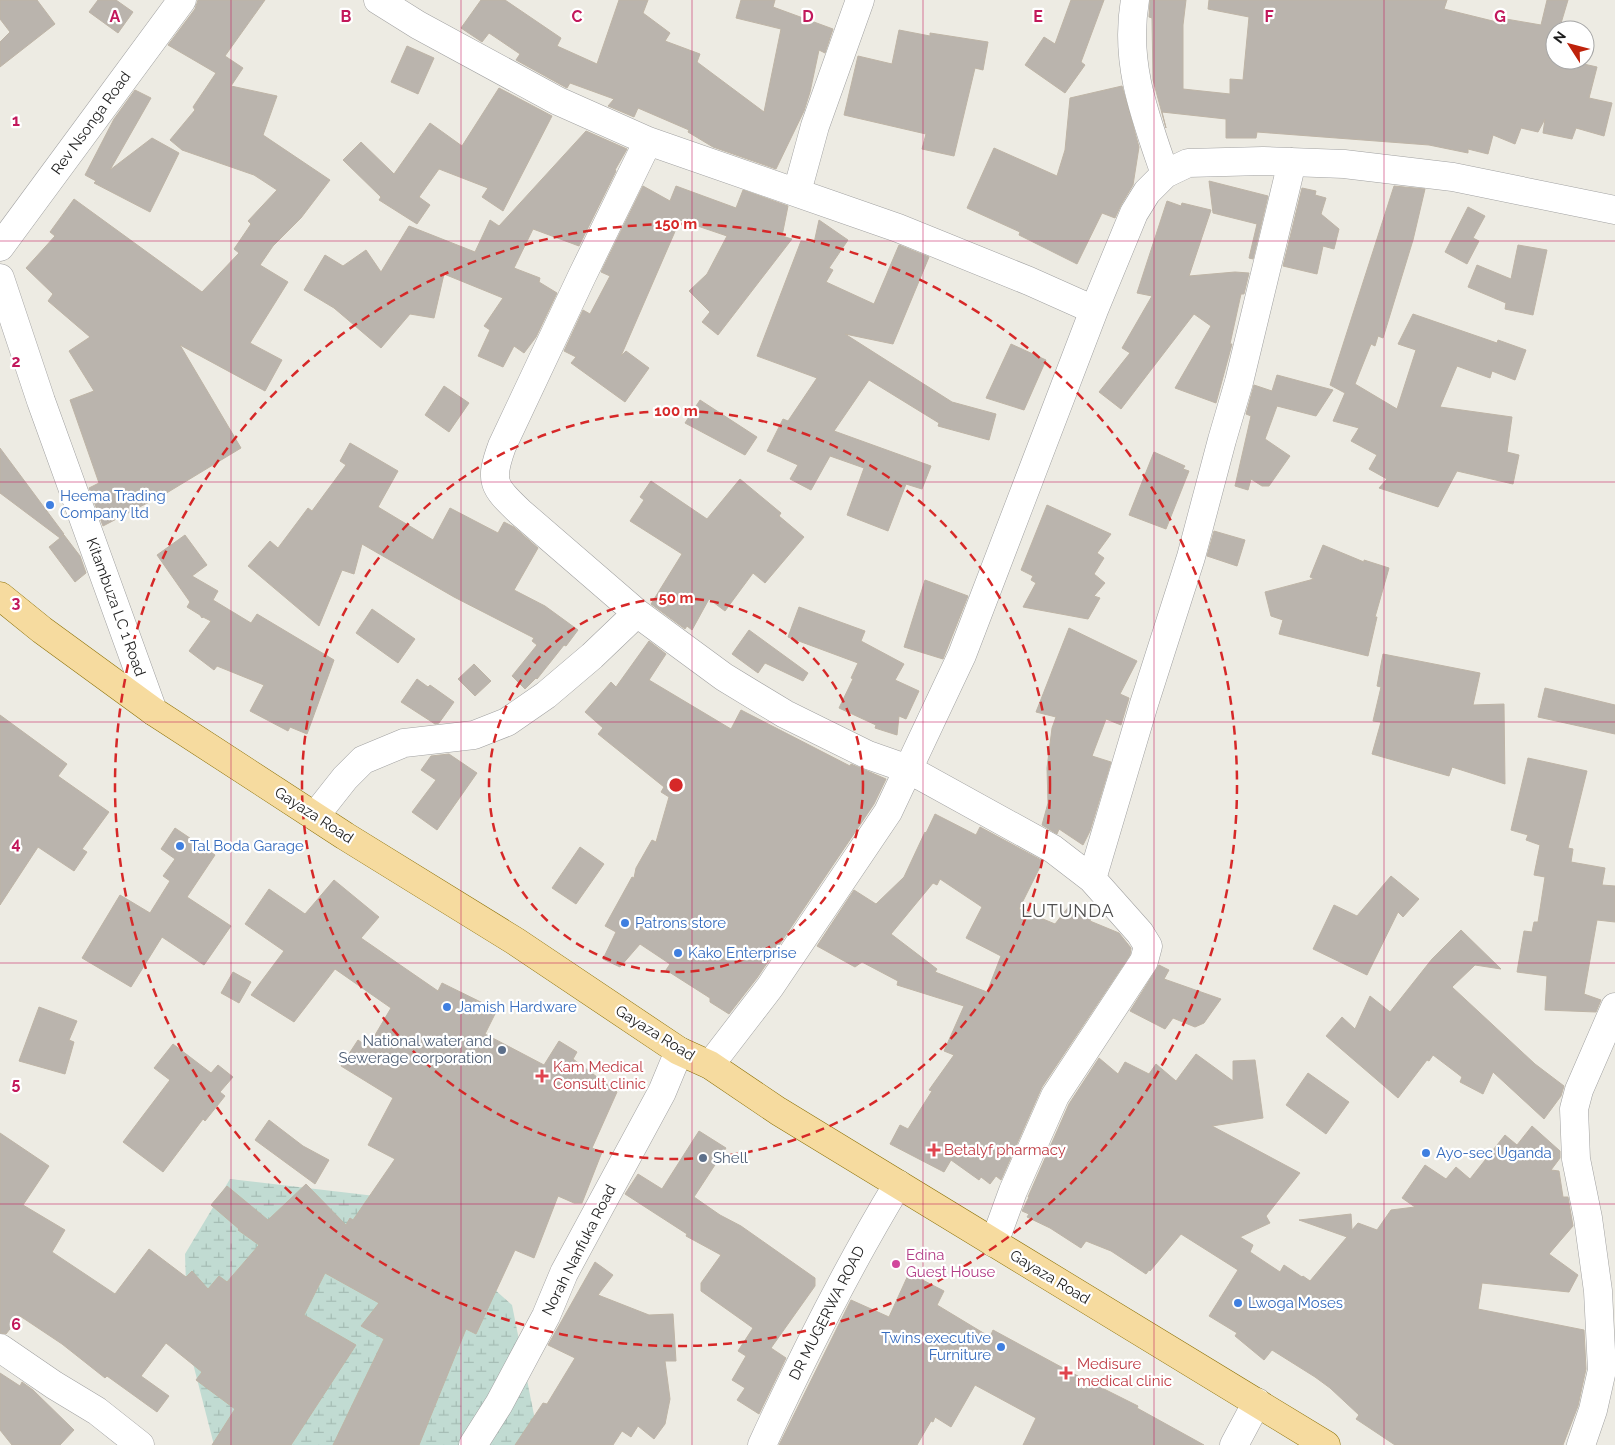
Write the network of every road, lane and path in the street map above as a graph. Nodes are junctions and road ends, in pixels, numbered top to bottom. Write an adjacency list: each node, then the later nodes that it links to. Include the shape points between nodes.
1 (182, 0): 10 (street, Rev Nsonga Road)
2 (378, 0): 5 (street, via 550,96)
3 (860, 0): 8 (street, via 815,126)
4 (1135, 0): 7 (street, via 1132,49 1135,78)
5 (648, 141): 8 (street); 14 (street, via 494,467 495,482 503,496)
6 (1292, 162): 7 (street, via 1188,163); 9 (street, via 1344,164 1453,177); 18 (street, via 1244,364 1191,557)
7 (1165, 174): 12 (street, via 1147,192 1134,213)
8 (797, 192): 12 (street, via 898,228)
9 (1615, 210)
10 (0, 247)
11 (0, 278): 15 (street, Kitambuza LC 1 Road)
12 (1094, 310): 16 (street, via 962,655)
13 (0, 596): 15 (main road, Gayaza Road)
14 (637, 614): 16 (street, via 724,677 785,714 868,755); 17 (street, via 553,690 507,722 474,735 404,743 364,760 344,778)
15 (153, 710): 17 (main road, Gayaza Road)
16 (908, 768): 18 (street, via 1053,849); 21 (street, via 888,812 770,987)
17 (315, 816): 20 (main road, Gayaza Road, via 515,941)
18 (1092, 880): 23 (street, via 1140,933 1148,946 1144,961 1055,1096 1013,1190)
19 (1615, 1007): 31 (street, via 1574,1109 1576,1159 1598,1291 1602,1370 1594,1410)
20 (679, 1051): 21 (main road, Gayaza Road); 27 (street, Norah Nanfuka Road, via 662,1092 564,1273 546,1316)
21 (710, 1065): 22 (main road, Gayaza Road)
22 (898, 1184): 23 (main road, Gayaza Road); 28 (street, DR MUGERWA ROAD, via 833,1298)
23 (994, 1243): 25 (main road, Gayaza Road)
24 (0, 1348): 26 (street, via 98,1411)
25 (1257, 1402): 29 (street); 30 (main road, Gayaza Road)
26 (140, 1445)
27 (473, 1445)
28 (762, 1445)
29 (1234, 1445)
30 (1326, 1445)
31 (1581, 1445)

